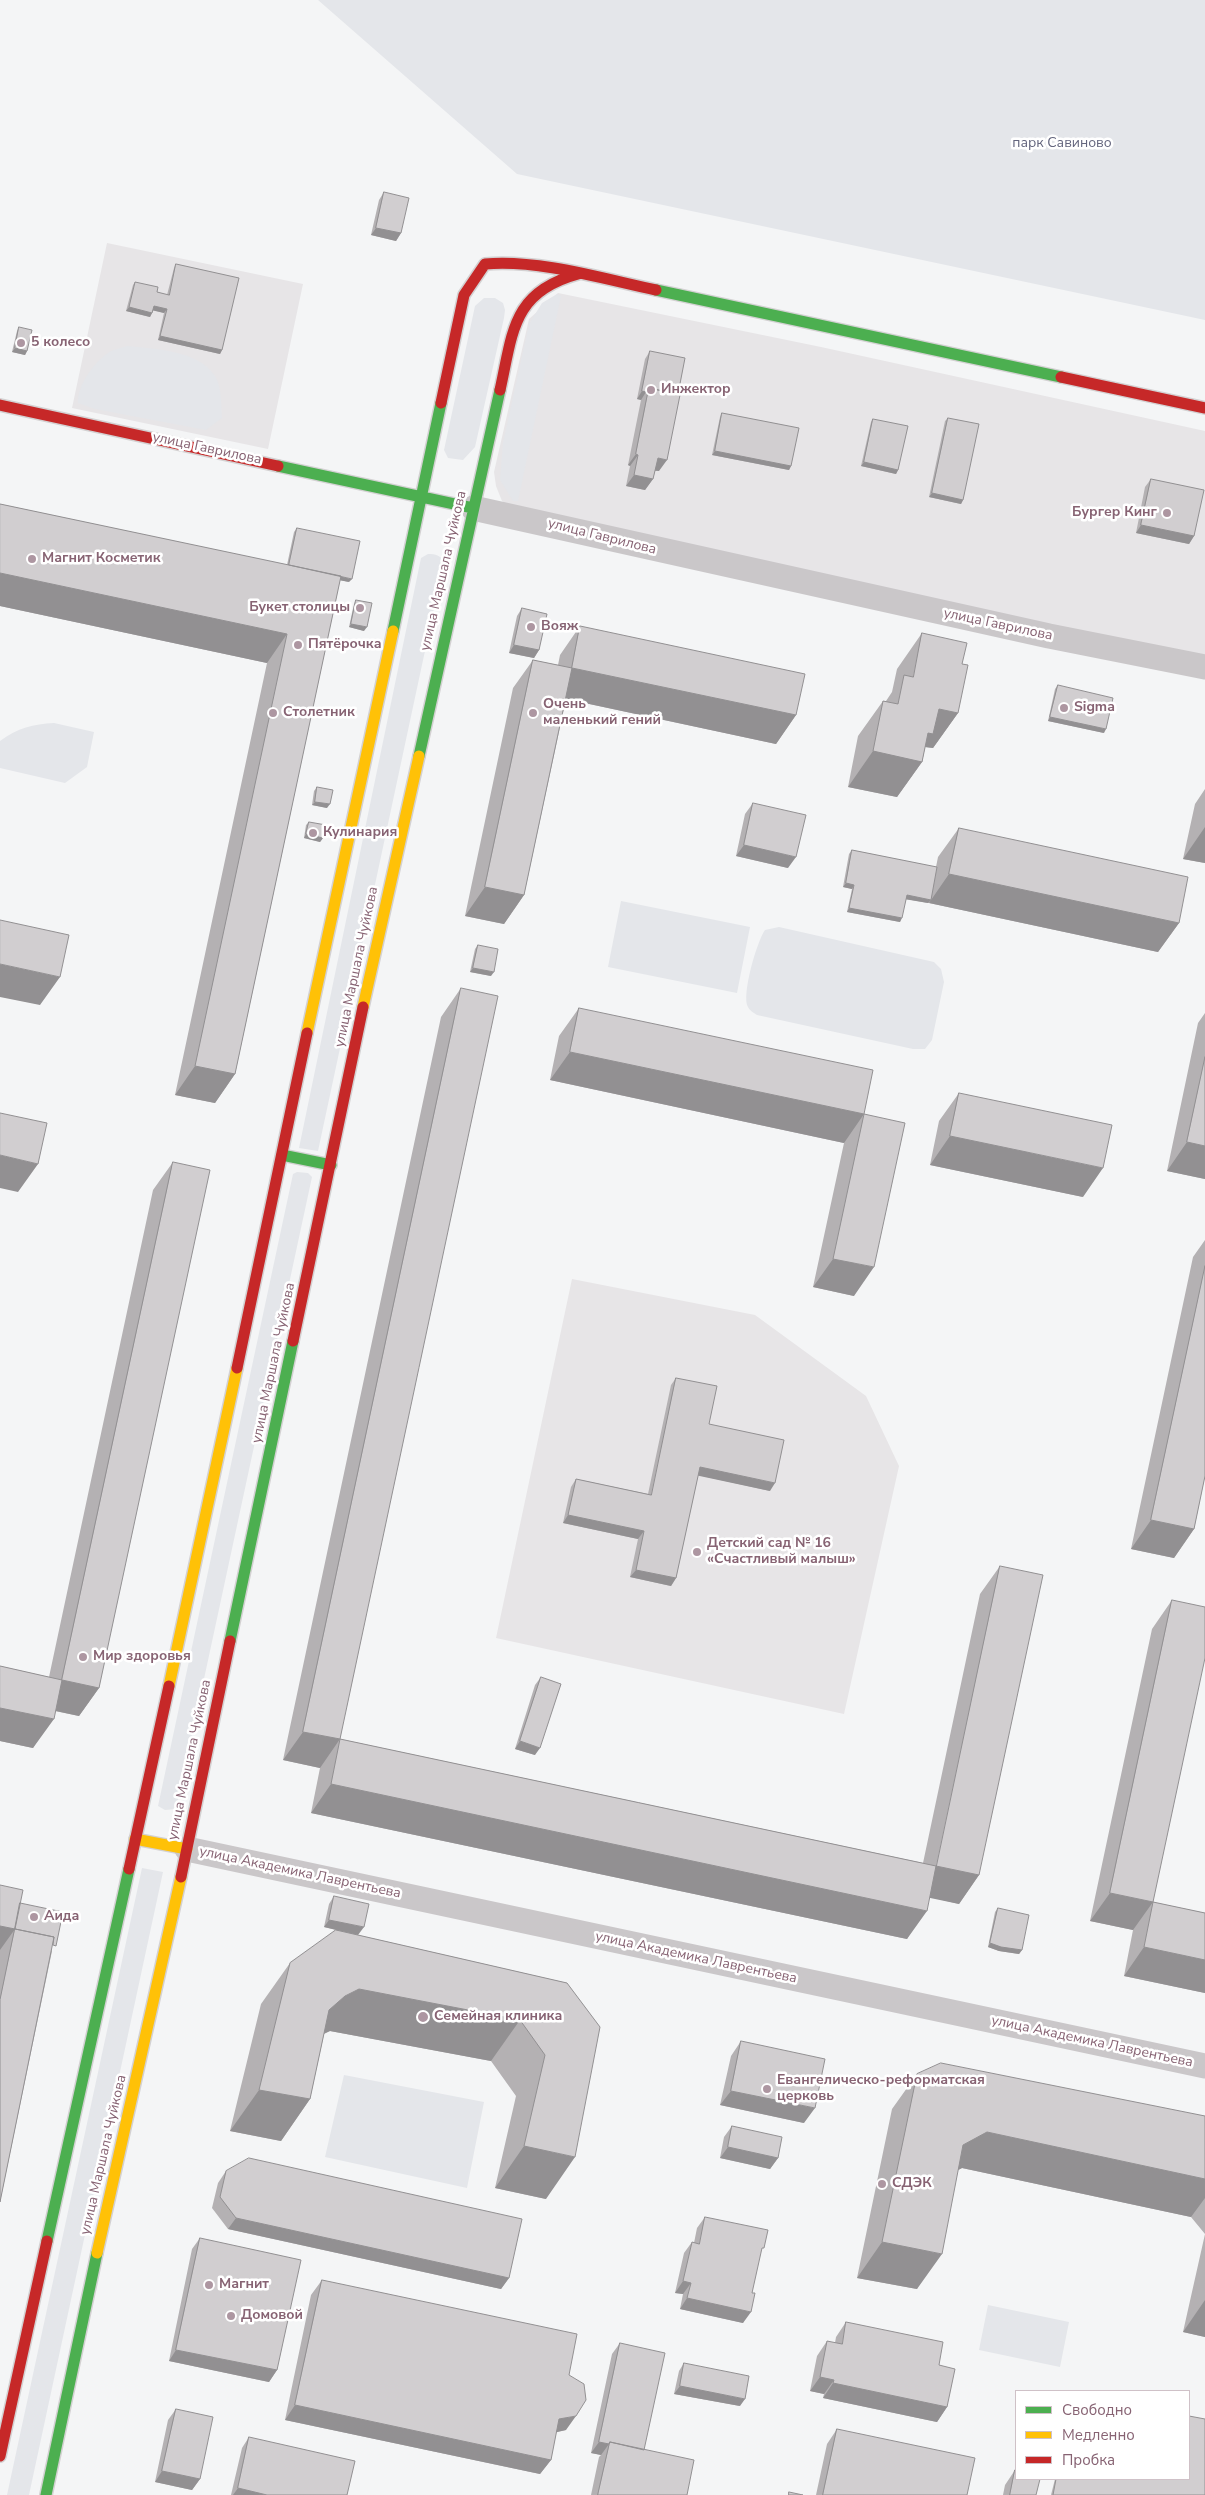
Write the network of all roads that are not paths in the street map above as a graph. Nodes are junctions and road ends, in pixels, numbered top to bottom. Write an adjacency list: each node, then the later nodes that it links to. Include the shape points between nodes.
1 (580, 274): 3 (main road); 4 (main road, via 507,262 485,264 464,295); 5 (main road, улица Маршала Чуйкова, via 556,279 540,288 516,318)
2 (0, 406): 4 (main road, улица Гаврилова)
3 (1205, 408)
4 (420, 495): 5 (main road, улица Гаврилова); 7 (main road)
5 (474, 508): 6 (street, улица Гаврилова, via 1049,636); 8 (main road, улица Маршала Чуйкова, via 371,970)
6 (1205, 667)
7 (282, 1155): 8 (main road); 9 (main road)
8 (331, 1166): 10 (main road, улица Маршала Чуйкова)
9 (136, 1839): 10 (main road); 12 (main road)
10 (186, 1849): 11 (street, улица Академика Лаврентьева); 13 (main road, улица Маршала Чуйкова)
11 (1205, 2066)
12 (0, 2456)
13 (46, 2495)

